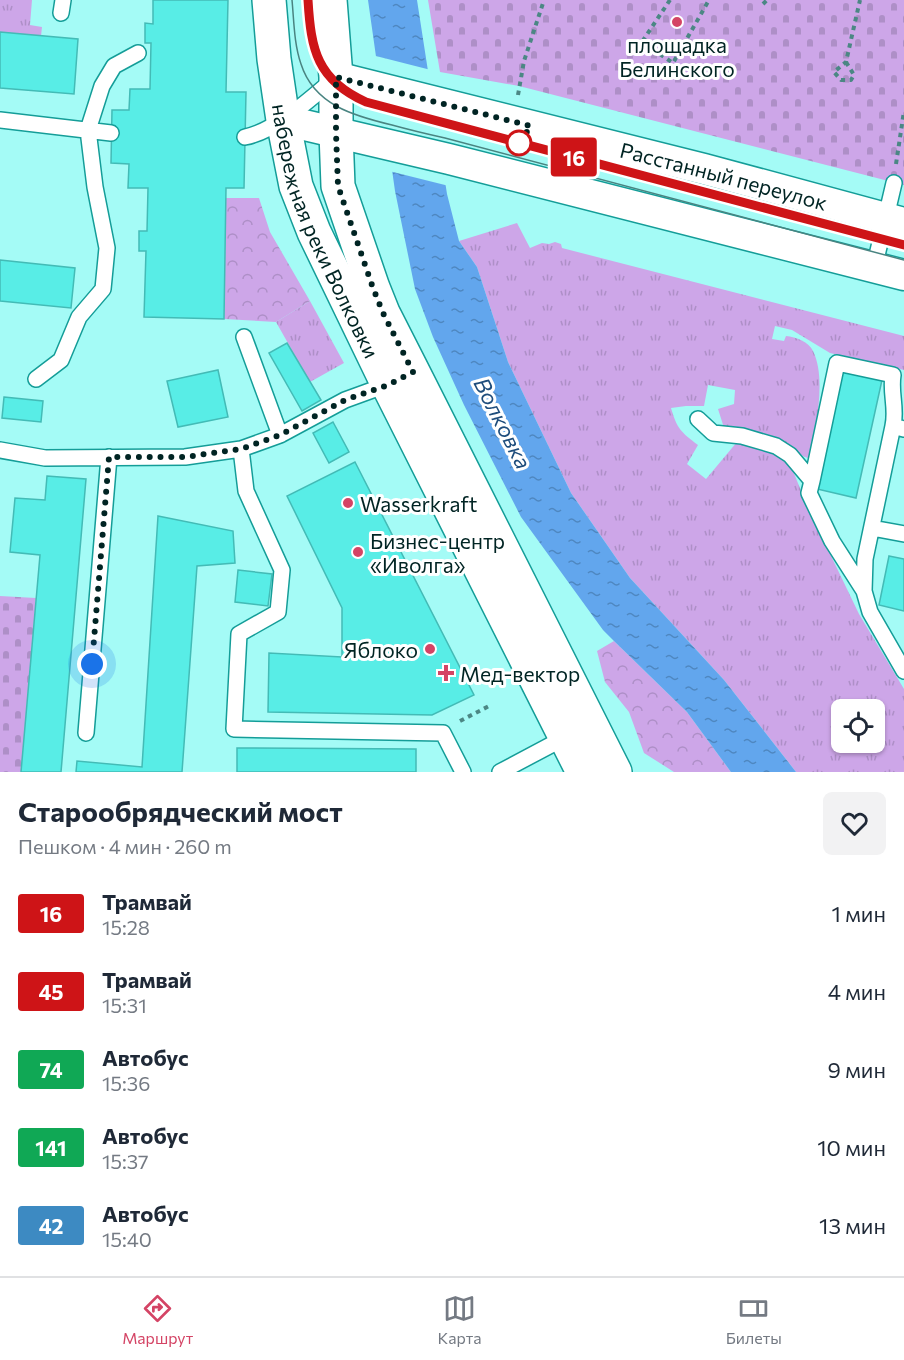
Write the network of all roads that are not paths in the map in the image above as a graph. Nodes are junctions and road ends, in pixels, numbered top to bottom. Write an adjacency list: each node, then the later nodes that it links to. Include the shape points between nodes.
1 (269, 0): 6 (street, набережная реки Волковки)
2 (330, 0): 4 (street, набережная реки Волковки)
3 (138, 53): 7 (lane, via 114,66 102,86)
4 (336, 77): 6 (lane); 9 (street, набережная реки Волковки); 12 (street, Расстанный переулок)
5 (0, 120): 7 (lane)
6 (283, 120): 9 (street); 10 (lane); 16 (street, набережная реки Волковки, via 296,186 314,232)
7 (88, 130): 8 (lane); 17 (lane, via 107,248 103,289 79,317 61,360)
8 (111, 133)
9 (336, 133): 13 (street); 16 (street, набережная реки Волковки, via 338,186 383,313)
10 (245, 137)
11 (894, 183): 12 (lane)
12 (895, 221): 13 (lane)
13 (874, 268): 14 (street)
14 (904, 275)
15 (244, 337): 20 (lane)
16 (400, 378): 20 (lane, via 345,400); 30 (street, набережная реки Волковки); 31 (street, набережная реки Волковки)
17 (36, 379)
18 (698, 418): 24 (lane, via 713,433 776,446 790,455)
19 (899, 428): 24 (lane, via 893,375 837,363); 25 (lane)
20 (280, 435): 21 (lane)
21 (241, 449): 23 (lane, via 185,457); 32 (lane, via 246,491 282,570 278,612 239,634 234,729 443,733)
22 (0, 450): 23 (lane, via 45,458)
23 (109, 457): 29 (lane)
24 (812, 481): 27 (lane, via 809,493 832,541)
25 (872, 528): 26 (lane); 27 (lane, via 865,559)
26 (904, 534)
27 (864, 591): 28 (lane, via 870,612)
28 (904, 671)
29 (86, 733)
30 (566, 737): 31 (street, набережная реки Волковки); 33 (lane)
31 (593, 768)
32 (463, 772)
33 (500, 772)

